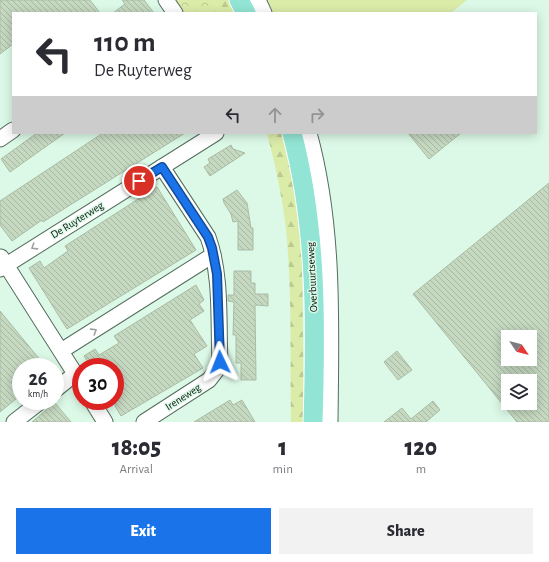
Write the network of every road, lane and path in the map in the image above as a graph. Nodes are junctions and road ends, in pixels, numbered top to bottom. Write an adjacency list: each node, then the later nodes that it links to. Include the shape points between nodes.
1 (166, 0): 4 (street)
2 (239, 0): 5 (main road)
3 (258, 0): 6 (street)
4 (174, 12)
5 (245, 12)
6 (264, 12)
7 (12, 131): 11 (street)
8 (214, 134): 12 (street, De Ruyterweg)
9 (292, 134): 22 (main road, Overbuurtseweg, via 307,206 314,275)
10 (309, 134): 23 (street, Overbuurtseweg, via 325,217 330,280)
11 (0, 139)
12 (162, 167): 13 (street, Ireneweg, via 208,237); 14 (street, De Ruyterweg, one-way to 14)
13 (213, 255): 15 (street, one-way to 13); 21 (street, Ireneweg, via 217,274 220,362 209,380)
14 (2, 263): 15 (street)
15 (61, 351): 16 (street)
16 (72, 369)
17 (29, 410): 19 (street)
18 (98, 410): 20 (street)
19 (14, 422)
20 (105, 422)
21 (144, 422)
22 (314, 422)
23 (330, 422)

